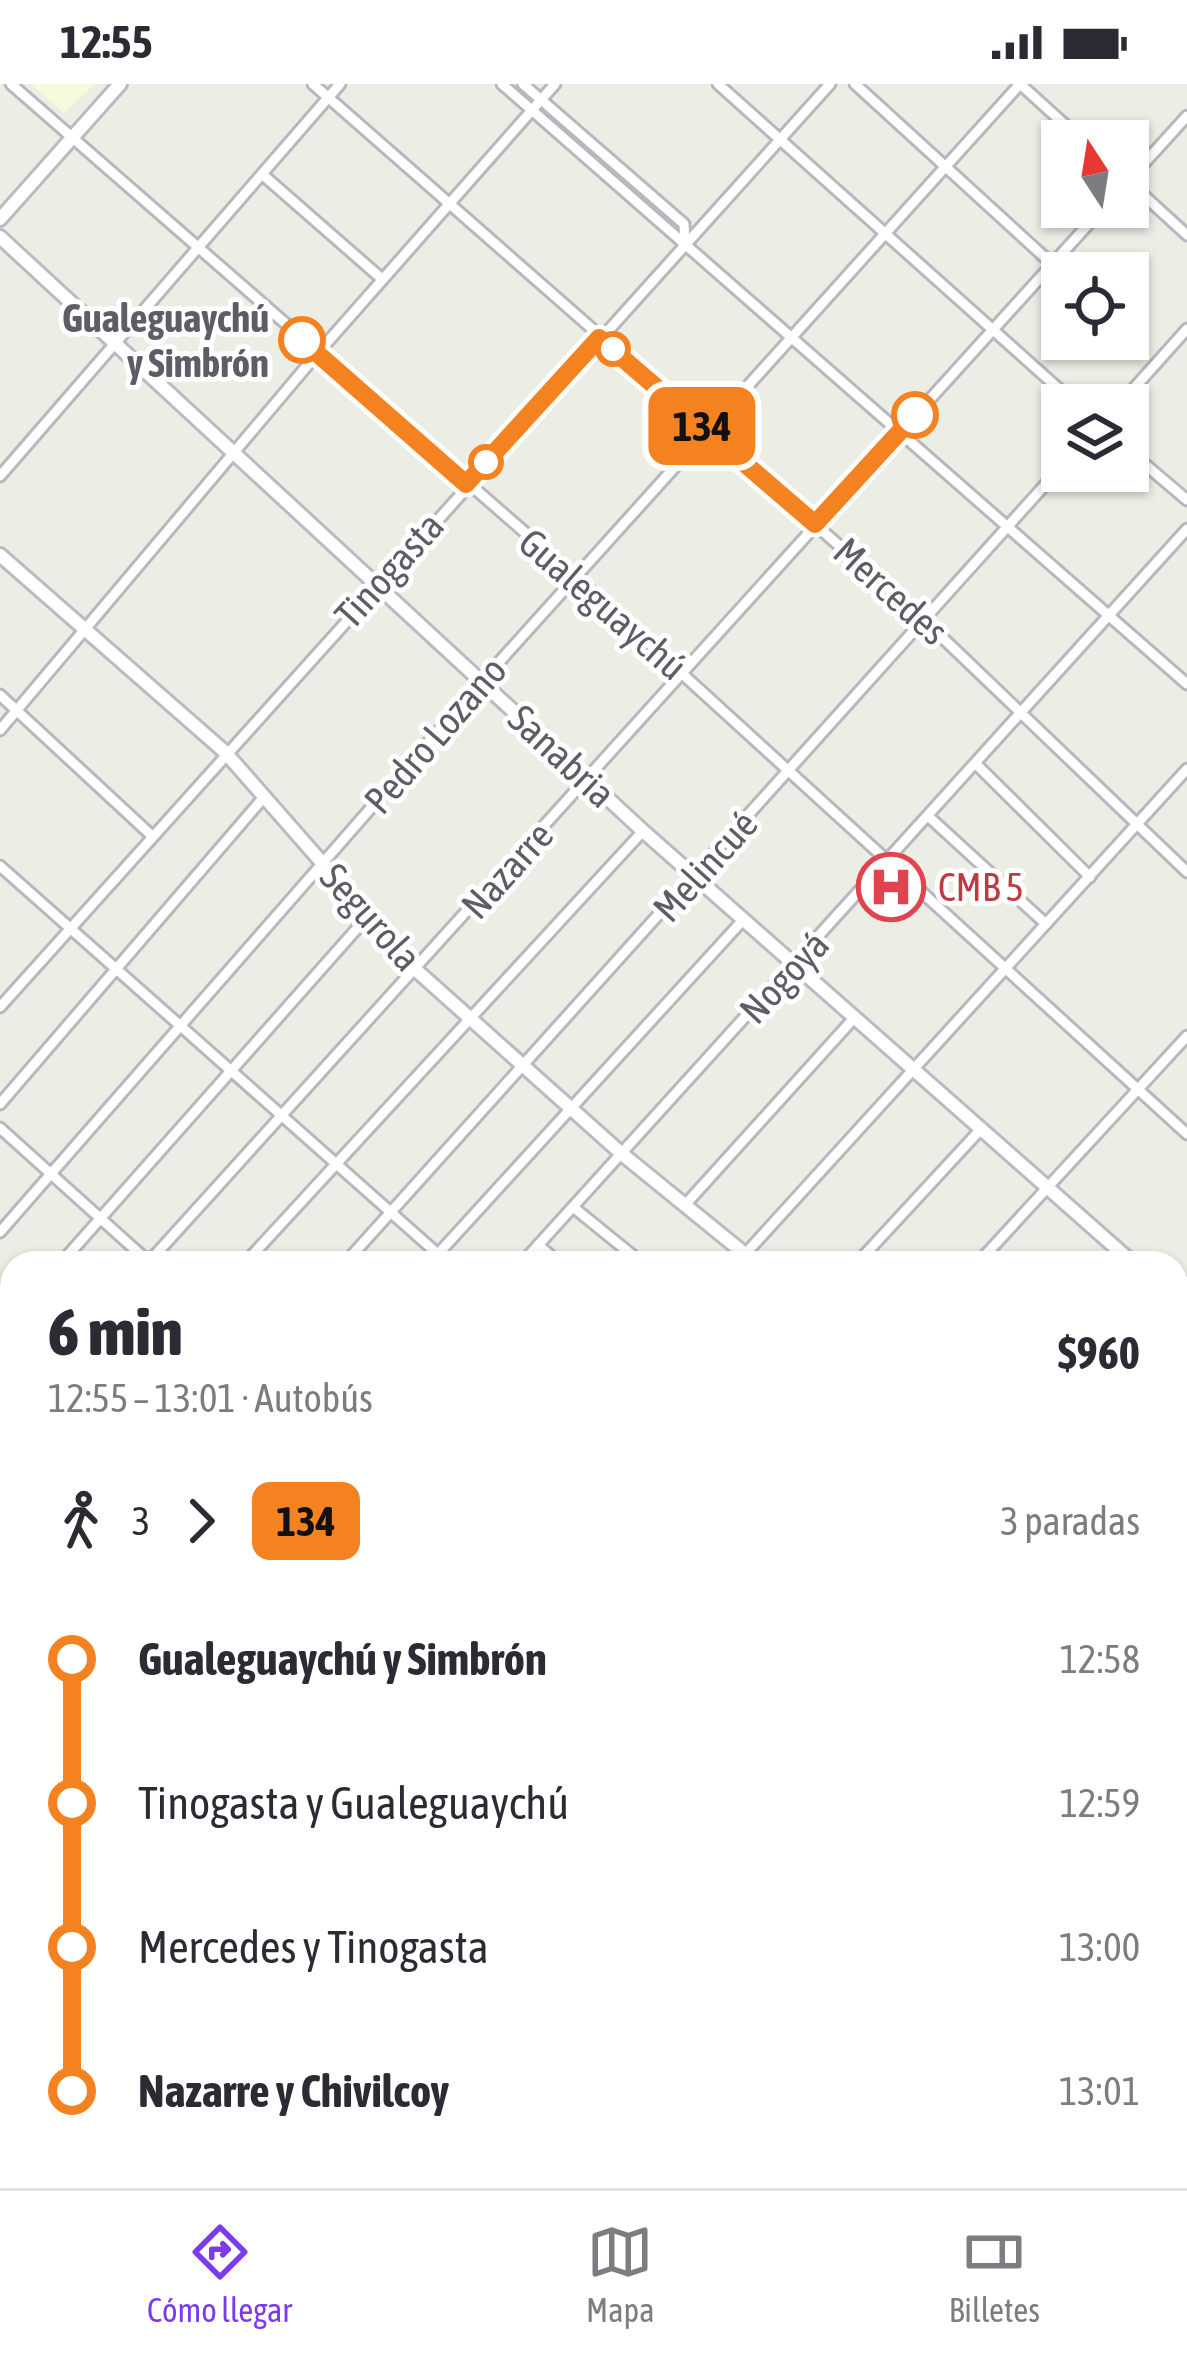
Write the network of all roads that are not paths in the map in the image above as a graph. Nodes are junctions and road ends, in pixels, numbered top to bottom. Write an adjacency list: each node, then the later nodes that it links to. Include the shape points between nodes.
1 (11, 84): 17 (street, Gualeguaychú)
2 (120, 84): 17 (street)
3 (313, 84): 12 (street, Mercedes)
4 (340, 84): 12 (street)
5 (502, 84): 14 (street)
6 (523, 84): 13 (street)
7 (555, 84): 13 (street)
8 (718, 84): 18 (street)
9 (830, 84): 18 (street, Tinogasta)
10 (855, 84): 20 (street)
11 (1020, 84): 16 (street); 20 (street, Pedro Lozano)
12 (328, 97): 21 (street); 23 (street, Mercedes)
13 (541, 100): 14 (street); 29 (street, via 684,224)
14 (532, 110): 23 (street); 29 (street)
15 (1187, 116): 19 (street)
16 (1060, 120)
17 (73, 137): 24 (street); 30 (street, Gualeguaychú)
18 (781, 139): 26 (street); 29 (street, Tinogasta)
19 (1149, 158)
20 (946, 168): 26 (street, Pedro Lozano); 32 (street)
21 (263, 175): 30 (street); 34 (street)
22 (1149, 200): 27 (street)
23 (449, 202): 34 (street); 37 (street, Mercedes)
24 (0, 219)
25 (1085, 228): 31 (street, Nazarre)
26 (887, 234): 35 (street); 38 (street, Pedro Lozano)
27 (1187, 235)
28 (0, 238): 39 (street, Sanabria)
29 (685, 243): 37 (street, Tinogasta); 38 (street)
30 (198, 245): 39 (street); 40 (street, Gualeguaychú)
31 (1064, 252)
32 (1041, 255)
33 (1041, 277): 35 (street, Nazarre)
34 (382, 279): 40 (street)
35 (993, 328): 41 (street); 44 (street, Nazarre)
36 (1187, 329): 42 (street)
37 (599, 338): 43 (street, Mercedes); 48 (street, Tinogasta)
38 (791, 338): 43 (street, Pedro Lozano); 44 (street)
39 (113, 341): 45 (street, Sanabria); 47 (street)
40 (316, 354): 45 (street); 48 (street, Gualeguaychú)
41 (1054, 384)
42 (1138, 384)
43 (706, 431): 51 (street, Mercedes); 55 (street, Pedro Lozano)
44 (899, 432): 51 (street, Nazarre); 52 (street)
45 (233, 451): 56 (street, Sanabria); 59 (street)
46 (1149, 468): 50 (street)
47 (0, 476)
48 (466, 484): 55 (street, Gualeguaychú); 56 (street, Tinogasta)
49 (1041, 488): 52 (street, Melincué)
50 (1187, 500)
51 (815, 524): 58 (street, Mercedes); 60 (street, Nazarre)
52 (1003, 528): 57 (street); 58 (street, Melincué)
53 (1187, 529): 57 (street, Nogoyá)
54 (0, 555): 59 (street, Segurola)
55 (576, 578): 60 (street, Gualeguaychú); 61 (street, Pedro Lozano)
56 (378, 584): 61 (street, Sanabria); 67 (street, Tinogasta)
57 (1111, 615): 62 (street); 65 (street, Nogoyá)
58 (924, 620): 65 (street, Mercedes); 70 (street, Melincué)
59 (84, 629): 64 (street); 67 (street, Segurola)
60 (685, 675): 70 (street, Gualeguaychú); 71 (street, Nazarre)
61 (482, 681): 71 (street, Sanabria); 77 (street, Pedro Lozano)
62 (1187, 684)
63 (0, 695): 64 (street)
64 (17, 709): 66 (street); 76 (street)
65 (1024, 710): 68 (street, Nogoyá); 74 (street, Mercedes)
66 (0, 730)
67 (225, 752): 72 (street, Segurola); 76 (street, Tinogasta)
68 (976, 764): 73 (street, Nogoyá); 81 (street)
69 (1187, 769): 74 (street)
70 (789, 773): 78 (street, Gualeguaychú); 82 (street, Melincué)
71 (588, 782): 75 (street, Sanabria); 90 (street, Nazarre)
72 (264, 797): 77 (street, Segurola); 88 (street)
73 (928, 816): 78 (street, Nogoyá); 85 (street)
74 (1138, 824): 80 (street, Mercedes); 81 (street)
75 (643, 831): 82 (street, Sanabria); 93 (street)
76 (151, 835): 86 (street, Tinogasta)
77 (322, 863): 83 (street, Segurola); 94 (street, Pedro Lozano)
78 (887, 863): 87 (street, Nogoyá); 89 (street, Gualeguaychú)
79 (0, 866): 86 (street)
80 (1187, 872)
81 (1090, 877): 85 (street)
82 (695, 878): 84 (street, Sanabria); 96 (street, Melincué)
83 (368, 916): 90 (street, Segurola); 97 (street)
84 (743, 920): 87 (street, Sanabria); 101 (street)
85 (1046, 924): 89 (street)
86 (70, 928): 88 (street); 91 (street, Tinogasta)
87 (796, 964): 92 (street, Sanabria); 106 (street, Nogoyá)
88 (116, 969): 94 (street); 100 (street)
89 (1005, 969): 98 (street); 99 (street, Gualeguaychú)
90 (416, 970): 93 (street, Segurola); 102 (street, Nazarre)
91 (0, 1006)
92 (855, 1017): 98 (street, Sanabria); 110 (street)
93 (470, 1020): 96 (street, Segurola); 107 (street)
94 (181, 1026): 97 (street); 108 (street, Pedro Lozano)
95 (1187, 1036): 99 (street)
96 (524, 1066): 101 (street, Segurola); 112 (street, Melincué)
97 (230, 1070): 102 (street); 113 (street)
98 (915, 1070): 104 (street, Sanabria); 127 (street)
99 (1138, 1089): 105 (street, Gualeguaychú); 109 (street)
100 (0, 1104)
101 (574, 1111): 106 (street, Segurola); 122 (street)
102 (282, 1116): 107 (street); 118 (street, Nazarre)
103 (0, 1128): 108 (street)
104 (980, 1129): 109 (street, Sanabria); 128 (street)
105 (1187, 1133)
106 (622, 1154): 110 (street, Segurola); 111 (street, Nogoyá)
107 (335, 1163): 112 (street); 119 (street)
108 (50, 1175): 113 (street); 114 (street, Pedro Lozano)
109 (1048, 1188): 129 (street); 130 (street, Sanabria)
110 (686, 1204): 126 (street, Segurola)
111 (573, 1207): 115 (street, Nogoyá); 125 (street)
112 (390, 1213): 120 (street, Melincué); 121 (street)
113 (99, 1218): 116 (street); 117 (street)
114 (0, 1232)
115 (538, 1246): 123 (street, Nogoyá); 124 (street)
116 (71, 1251)
117 (136, 1251)
118 (160, 1251)
119 (256, 1251)
120 (356, 1251)
121 (434, 1251)
122 (441, 1251)
123 (533, 1251)
124 (544, 1251)
125 (627, 1251)
126 (736, 1251)
127 (754, 1251)
128 (868, 1251)
129 (989, 1251)
130 (1118, 1251)

